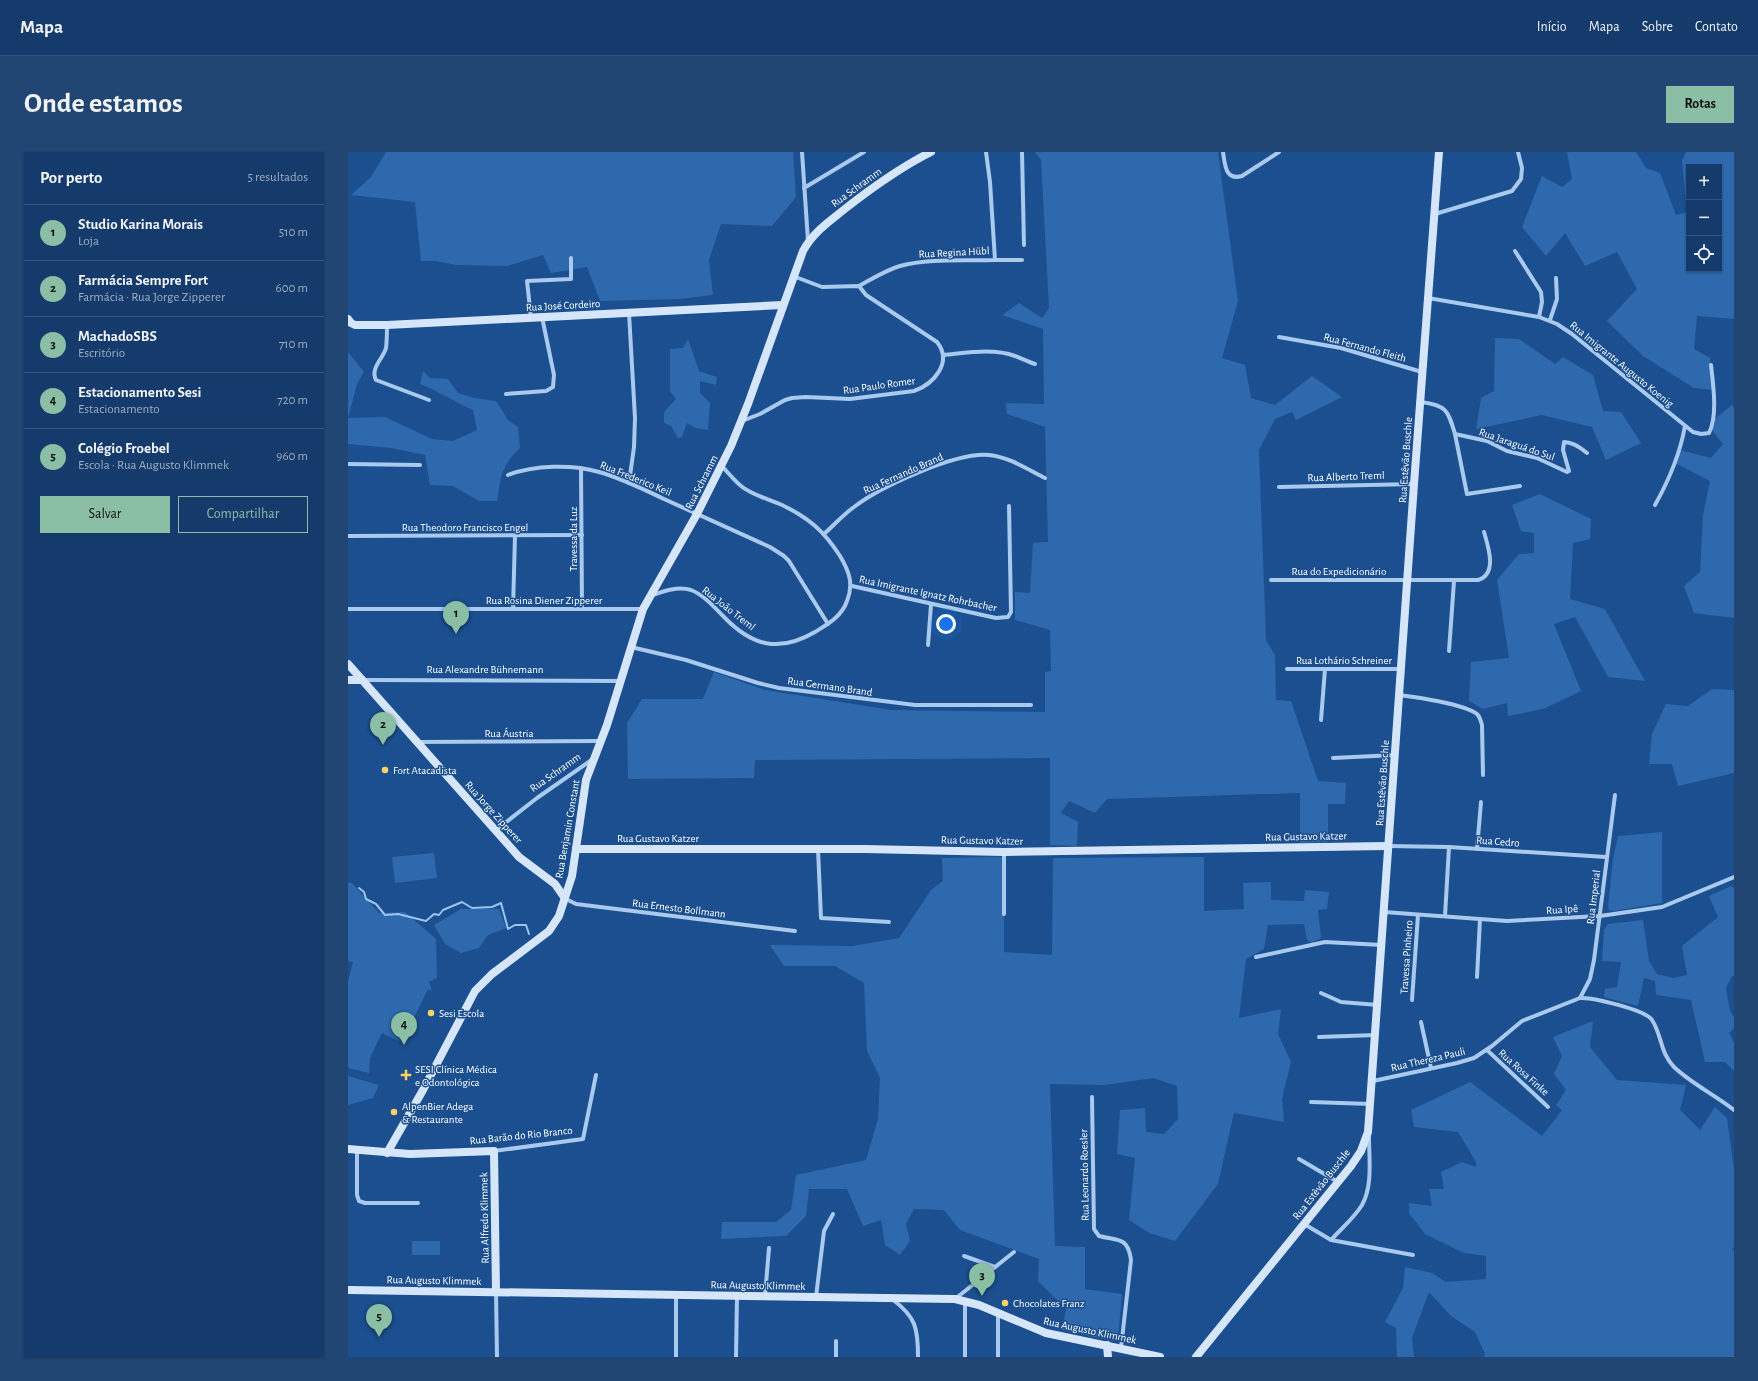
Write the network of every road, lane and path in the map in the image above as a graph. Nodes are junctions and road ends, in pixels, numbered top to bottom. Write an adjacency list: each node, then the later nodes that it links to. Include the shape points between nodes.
1 (802, 152): 10 (street)
2 (864, 152): 10 (street)
3 (932, 152): 12 (street, Rua Schramm, via 902,168 864,194 820,228)
4 (986, 152): 16 (street, Rua Regina Hübl)
5 (1022, 152): 13 (street)
6 (1223, 152): 7 (street, via 1228,174 1237,178)
7 (1279, 152)
8 (1439, 152): 11 (street, Rua Estêvão Buschle)
9 (1518, 152): 11 (street, via 1522,175 1520,183 1512,191)
10 (804, 188): 12 (street)
11 (1434, 215): 21 (street, Rua Estêvão Buschle)
12 (808, 242): 18 (street, Rua Schramm)
13 (1024, 245)
14 (1515, 251): 24 (street, via 1541,292)
15 (571, 258): 25 (street, via 571,279 527,281)
16 (995, 260): 17 (street); 20 (street, Rua Regina Hübl, via 907,264)
17 (1022, 260)
18 (793, 276): 20 (street, via 822,287); 22 (street, Rua Schramm)
19 (1556, 278): 28 (street, via 1557,299)
20 (859, 286): 31 (street, via 872,299 933,338)
21 (1428, 298): 24 (street, Rua Imigrante Augusto Koenig); 34 (street, Rua Estêvão Buschle)
22 (782, 305): 23 (street, Rua José Cordeiro); 38 (street, Rua Schramm)
23 (629, 313): 26 (street, Rua José Cordeiro); 48 (street, via 635,410 634,447)
24 (1539, 317): 28 (street, Rua Imigrante Augusto Koenig)
25 (531, 318): 26 (street, Rua José Cordeiro); 29 (street, Rua José Cordeiro)
26 (542, 318): 35 (street, via 554,375 553,386 546,390)
27 (348, 320): 29 (street, Rua José Cordeiro, via 355,325)
28 (1550, 320): 39 (street, Rua Imigrante Augusto Koenig, via 1572,334)
29 (387, 325): 36 (street, via 385,349 374,371 374,377)
30 (1280, 337): 34 (street, Rua Fernando Fleith, via 1341,348)
31 (943, 355): 32 (street, via 1004,353); 38 (street, Rua Paulo Romer, via 939,371 932,382 914,391 850,400 792,398)
32 (1035, 364)
33 (1711, 365): 39 (street, Rua Imigrante Augusto Koenig, via 1711,429 1709,433 1701,434)
34 (1422, 372): 37 (street, Rua Estêvão Buschle)
35 (506, 394)
36 (429, 400)
37 (1420, 402): 40 (street, via 1444,408 1450,417); 49 (street, Rua Estêvão Buschle)
38 (742, 421): 44 (street, Rua Schramm)
39 (1685, 426): 52 (street, via 1677,457)
40 (1455, 434): 41 (street, Rua Jaraguá do Sul, via 1537,458 1568,472 1563,450 1564,442 1578,446); 50 (street, via 1467,494)
41 (1586, 453)
42 (348, 464): 43 (street)
43 (420, 465)
44 (722, 466): 54 (street, Rua Schramm); 56 (street, via 741,486 801,516)
45 (582, 468): 46 (street, Rua Frederico Keil, via 529,468); 48 (street, Rua Frederico Keil); 57 (street, Travessa da Luz)
46 (508, 475)
47 (1045, 478): 56 (street, Rua Fernando Brand, via 1021,465 998,457 980,455 959,459 917,474 873,495 854,507)
48 (629, 483): 54 (street, Rua Frederico Keil)
49 (1414, 484): 51 (street, Rua Alberto Treml); 60 (street, Rua Estêvão Buschle)
50 (1520, 486)
51 (1279, 487)
52 (1655, 505)
53 (1009, 506): 65 (street, Rua Imigrante Ignatz Rohrbacher, via 1010,615 1001,618)
54 (697, 514): 64 (street, Rua Schramm); 70 (street, Rua Frederico Keil, via 770,547 784,556)
55 (1484, 532): 62 (street, Rua do Expedicionário, via 1491,562 1485,576 1478,580)
56 (824, 534): 63 (street, via 844,563)
57 (582, 535): 59 (street, Rua Theodoro Francisco Engel); 68 (street, Travessa da Luz)
58 (348, 536): 59 (street, Rua Theodoro Francisco Engel)
59 (515, 536): 67 (street)
60 (1407, 579): 61 (street, Rua do Expedicionário); 62 (street, Rua do Expedicionário); 77 (street, Rua Estêvão Buschle)
61 (1271, 580)
62 (1454, 581): 73 (street)
63 (852, 586): 65 (street, Rua Imigrante Ignatz Rohrbacher); 70 (street, Rua João Treml, via 844,610)
64 (649, 597): 69 (street, Rua Schramm); 70 (street, Rua João Treml, via 669,590 691,590 705,598 743,633 771,645 784,645 796,641)
65 (931, 605): 71 (street)
66 (348, 609): 67 (street, Rua Rosina Diener Zipperer)
67 (513, 609): 68 (street, Rua Rosina Diener Zipperer)
68 (582, 609): 69 (street, Rua Rosina Diener Zipperer)
69 (643, 609): 72 (street, Rua Schramm)
70 (828, 624)
71 (928, 645)
72 (631, 647): 80 (street, Rua Schramm); 82 (street, Rua Germano Brand, via 686,660 779,688 915,705)
73 (1449, 651)
74 (348, 664): 79 (street, Rua Jorge Zipperer)
75 (1287, 669): 76 (street, Rua Lothário Schreiner)
76 (1325, 669): 77 (street, Rua Lothário Schreiner); 83 (street)
77 (1401, 669): 81 (street, Rua Estêvão Buschle)
78 (348, 680): 79 (street, Rua Alexandre Bühnemann)
79 (362, 680): 80 (street, Rua Alexandre Bühnemann); 85 (street, Rua Jorge Zipperer)
80 (621, 681): 84 (street, Rua Schramm)
81 (1399, 695): 86 (street, Rua Estêvão Buschle); 89 (street, via 1443,702 1476,713 1482,725)
82 (1031, 705)
83 (1321, 720)
84 (601, 741): 85 (street, Rua Áustria); 88 (street, Rua Schramm)
85 (418, 742): 92 (street, Rua Jorge Zipperer)
86 (1394, 755): 87 (street); 93 (street, Rua Estêvão Buschle)
87 (1333, 758)
88 (593, 759): 92 (street, Rua Schramm); 95 (street, Rua Benjamin Constant, via 584,791)
89 (1483, 775)
90 (1616, 794): 99 (street, Rua Imperial)
91 (1482, 802): 97 (street)
92 (496, 830): 101 (street, Rua Jorge Zipperer, via 520,857 554,884)
93 (1388, 846): 94 (street, Rua Cedro); 98 (street, Rua Gustavo Katzer); 102 (street, Rua Estêvão Buschle)
94 (1449, 847): 97 (street, Rua Cedro); 105 (street)
95 (576, 849): 96 (street, Rua Gustavo Katzer); 101 (street, Rua Benjamin Constant)
96 (818, 849): 98 (street, Rua Gustavo Katzer); 108 (street, via 821,918)
97 (1477, 849): 99 (street, Rua Cedro)
98 (1004, 852): 103 (street)
99 (1606, 857): 106 (street, Rua Imperial)
100 (1734, 877): 106 (street, Rua Ipê, via 1662,907)
101 (564, 897): 109 (street, Rua Ernesto Bollmann, via 576,904); 133 (street, Rua Benjamin Constant, via 559,916 549,931 492,974 475,991)
102 (1384, 912): 104 (street, Rua Ipê); 110 (street, Rua Estêvão Buschle)
103 (1004, 914)
104 (1418, 915): 105 (street, Rua Ipê); 115 (street, Travessa Pinheiro)
105 (1445, 916): 107 (street, Rua Ipê)
106 (1600, 916): 107 (street, Rua Ipê, via 1521,921); 114 (street, Rua Imperial, via 1590,979)
107 (1480, 919): 112 (street)
108 (889, 922)
109 (795, 931)
110 (1382, 945): 111 (street, via 1326,942); 116 (street, Rua Estêvão Buschle)
111 (1256, 957)
112 (1477, 977)
113 (1321, 993): 116 (street, via 1341,1002)
114 (1580, 998): 120 (street, Rua Thereza Pauli, via 1522,1021); 128 (street, Rua Thereza Pauli, via 1590,997 1650,1017 1664,1053 1673,1066)
115 (1412, 1000)
116 (1378, 1005): 118 (street, Rua Estêvão Buschle)
117 (1421, 1022): 121 (street)
118 (1376, 1035): 119 (street); 123 (street, Rua Estêvão Buschle)
119 (1319, 1037)
120 (1487, 1050): 121 (street, Rua Thereza Pauli, via 1463,1062); 127 (street, Rua Rosa Finke)
121 (1431, 1068): 123 (street, Rua Thereza Pauli)
122 (596, 1075): 132 (street, Rua Barão do Rio Branco, via 584,1139)
123 (1373, 1081): 126 (street, Rua Estêvão Buschle)
124 (1092, 1097): 157 (street, Rua Leonardo Roesler, via 1094,1229 1099,1236 1125,1242 1131,1260)
125 (1311, 1102): 126 (street)
126 (1372, 1104): 129 (street, Rua Estêvão Buschle)
127 (1548, 1107)
128 (1734, 1110)
129 (1368, 1132): 135 (street, Rua Estêvão Buschle, via 1361,1151); 139 (street, via 1369,1171 1364,1200 1358,1211)
130 (348, 1149): 131 (street, Rua Barão do Rio Branco)
131 (357, 1150): 133 (street, Rua Barão do Rio Branco); 136 (street, via 359,1201)
132 (494, 1151): 133 (street, Rua Barão do Rio Branco); 146 (street, Rua Alfredo Klimmek)
133 (387, 1153)
134 (1299, 1159): 135 (street)
135 (1338, 1182): 138 (street, Rua Estêvão Buschle)
136 (418, 1203)
137 (833, 1214): 150 (street, via 824,1235)
138 (1304, 1224): 139 (street); 167 (street, Rua Estêvão Buschle)
139 (1331, 1240): 143 (street)
140 (769, 1248): 149 (street)
141 (1014, 1252): 144 (street)
142 (964, 1256): 144 (street)
143 (1413, 1256)
144 (995, 1267): 152 (street)
145 (348, 1290): 146 (street, Rua Augusto Klimmek)
146 (496, 1292): 147 (street, Rua Augusto Klimmek); 158 (street, Rua Alfredo Klimmek)
147 (676, 1295): 148 (street, Rua Augusto Klimmek); 159 (street)
148 (737, 1296): 149 (street, Rua Augusto Klimmek); 160 (street)
149 (765, 1296): 150 (street, Rua Augusto Klimmek)
150 (816, 1297): 151 (street, Rua Augusto Klimmek)
151 (890, 1297): 152 (street, Rua Augusto Klimmek); 162 (street, via 907,1311 915,1323)
152 (954, 1299): 153 (street, Rua Augusto Klimmek)
153 (965, 1301): 154 (street, Rua Augusto Klimmek); 163 (street)
154 (998, 1313): 156 (street, Rua Augusto Klimmek, via 1046,1333); 164 (street)
155 (836, 1341): 161 (street)
156 (1107, 1345): 157 (street, Rua Augusto Klimmek); 165 (street)
157 (1121, 1348): 166 (street, Rua Augusto Klimmek)
158 (497, 1357)
159 (676, 1357)
160 (736, 1357)
161 (836, 1357)
162 (918, 1357)
163 (965, 1357)
164 (998, 1357)
165 (1108, 1357)
166 (1160, 1357)
167 (1196, 1357)

